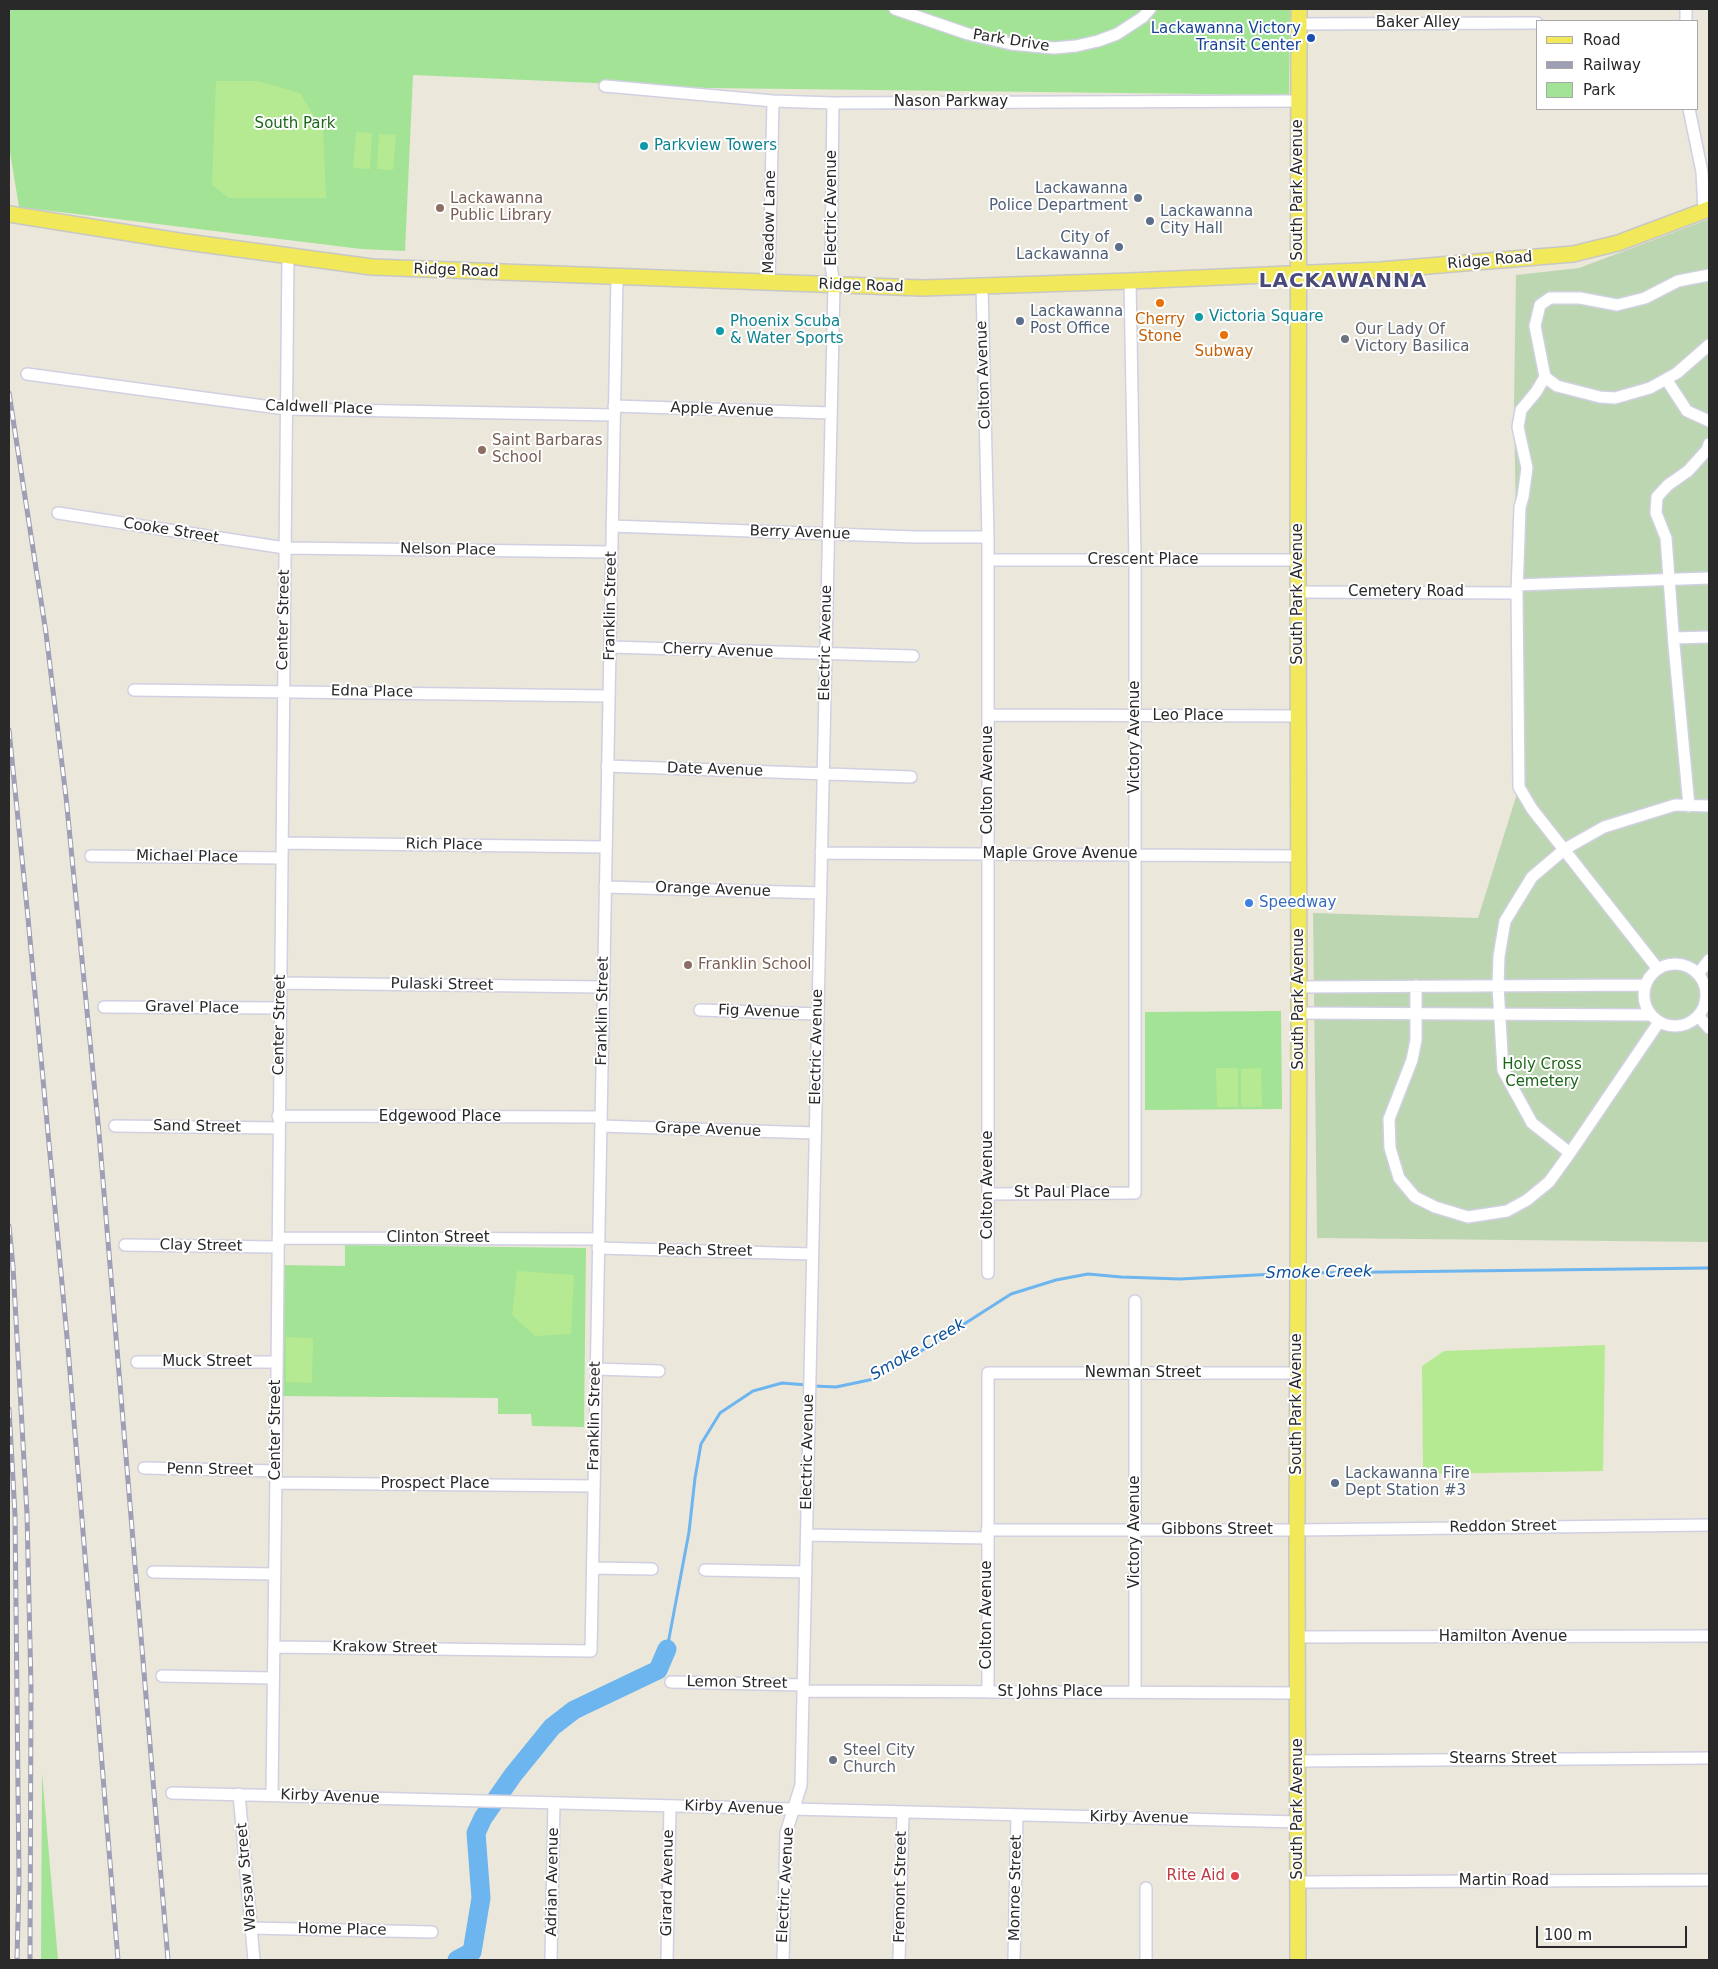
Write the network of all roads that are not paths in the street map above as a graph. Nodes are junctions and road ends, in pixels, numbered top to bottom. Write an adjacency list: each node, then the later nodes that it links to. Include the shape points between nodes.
1 (895, 9): 2 (street, Park Drive, via 968,34 1011,44 1054,48 1076,46 1111,36 1143,17)
2 (1150, 9)
3 (1299, 16): 4 (street, Baker Alley); 7 (main road, South Park Avenue)
4 (1536, 23)
5 (605, 86): 6 (street, Nason Parkway)
6 (773, 101): 8 (street, Nason Parkway); 16 (street, Meadow Lane)
7 (1298, 101): 8 (street, Nason Parkway); 13 (main road, South Park Avenue)
8 (834, 103): 18 (street, Electric Avenue, via 831,265)
9 (1689, 110): 10 (street)
10 (1707, 210): 13 (main road, Ridge Road, via 1618,243 1573,254)
11 (9, 214): 12 (main road, Ridge Road)
12 (288, 256): 15 (main road, Ridge Road, via 372,267); 24 (street, Center Street)
13 (1299, 273): 17 (main road, Ridge Road); 37 (main road, South Park Avenue)
14 (1709, 275): 22 (street, via 1678,281 1646,298 1617,305 1580,298 1550,298 1540,305 1535,326)
15 (616, 277): 16 (main road, Ridge Road); 25 (street, Franklin Street)
16 (769, 282): 18 (main road, Ridge Road)
17 (1130, 282): 19 (main road, Ridge Road); 36 (street, Victory Avenue)
18 (834, 285): 19 (main road, Ridge Road); 26 (street, Electric Avenue)
19 (982, 286): 32 (street, Colton Avenue)
20 (1709, 345): 23 (street)
21 (27, 374): 24 (street, Caldwell Place)
22 (1545, 377): 23 (street, via 1557,386 1615,398 1650,388); 40 (street, via 1521,410 1518,426 1527,468 1520,507)
23 (1666, 379): 27 (street, via 1687,411)
24 (286, 409): 25 (street, Caldwell Place); 33 (street, Center Street)
25 (614, 410): 26 (street, Apple Avenue); 30 (street, Franklin Street)
26 (831, 413): 31 (street, Electric Avenue)
27 (1708, 423)
28 (1709, 444): 38 (street, via 1688,471 1668,485 1657,498 1656,513 1666,538)
29 (58, 514): 33 (street, Cooke Street)
30 (612, 526): 31 (street, Berry Avenue); 34 (street, Franklin Street)
31 (828, 534): 32 (street, Berry Avenue); 45 (street, Electric Avenue)
32 (988, 537): 35 (street, Colton Avenue)
33 (285, 548): 34 (street, Nelson Place); 48 (street, Center Street)
34 (612, 552): 44 (street, Franklin Street)
35 (988, 560): 36 (street, Crescent Place); 50 (street, Colton Avenue)
36 (1134, 560): 37 (street, Crescent Place); 51 (street, Victory Avenue)
37 (1298, 560): 41 (main road, South Park Avenue)
38 (1668, 578): 39 (street, Cemetery Road); 40 (street, Cemetery Road); 43 (street)
39 (1709, 578)
40 (1516, 590): 41 (street, Cemetery Road); 60 (street, via 1519,787)
41 (1298, 592): 52 (main road, South Park Avenue)
42 (1709, 637): 43 (street)
43 (1674, 638): 56 (street)
44 (610, 646): 45 (street, Cherry Avenue); 49 (street, Franklin Street)
45 (826, 654): 46 (street, Cherry Avenue); 54 (street, Electric Avenue)
46 (913, 656)
47 (134, 690): 48 (street, Edna Place)
48 (284, 691): 49 (street, Edna Place); 58 (street, Center Street)
49 (609, 696): 53 (street, Franklin Street)
50 (988, 716): 51 (street, Leo Place); 62 (street, Colton Avenue)
51 (1134, 716): 52 (street, Leo Place); 63 (street, Victory Avenue)
52 (1298, 716): 65 (main road, South Park Avenue)
53 (608, 766): 54 (street, Date Avenue); 59 (street, Franklin Street)
54 (823, 774): 55 (street, Date Avenue); 61 (street, Electric Avenue)
55 (911, 777)
56 (1689, 806): 57 (street); 60 (street, via 1675,805 1604,828)
57 (1709, 806)
58 (282, 843): 59 (street, Rich Place); 66 (street, Center Street)
59 (606, 847): 67 (street, Franklin Street)
60 (1564, 849): 70 (street); 75 (street, via 1532,877 1505,922)
61 (821, 853): 62 (street, Maple Grove Avenue); 68 (street, Electric Avenue)
62 (988, 854): 63 (street, Maple Grove Avenue); 95 (street, Colton Avenue)
63 (1134, 855): 65 (street, Maple Grove Avenue); 94 (street, Victory Avenue)
64 (92, 856): 66 (street, Michael Place)
65 (1299, 856): 73 (main road, South Park Avenue)
66 (282, 858): 72 (street, Center Street)
67 (605, 887): 68 (street, Orange Avenue); 77 (street, Franklin Street)
68 (820, 893): 82 (street, Electric Avenue)
69 (1709, 960): 71 (street)
70 (1658, 969): 71 (street, via 1680,964); 76 (street)
71 (1698, 974): 85 (street, via 1706,994 1704,1007)
72 (281, 983): 77 (street, Pulaski Street); 79 (street, Center Street)
73 (1299, 986): 74 (street); 81 (main road, South Park Avenue)
74 (1416, 986): 75 (street); 83 (street)
75 (1498, 986): 76 (street); 84 (street)
76 (1645, 986): 86 (street, via 1646,1006)
77 (603, 987): 89 (street, Franklin Street)
78 (104, 1007): 79 (street, Gravel Place)
79 (280, 1008): 88 (street, Center Street)
80 (700, 1010): 82 (street, Fig Avenue)
81 (1299, 1013): 83 (street); 108 (main road, South Park Avenue)
82 (818, 1014): 92 (street, Electric Avenue)
83 (1417, 1014): 84 (street); 93 (street, via 1412,1060 1389,1119 1390,1148 1397,1170 1415,1197 1434,1207 1468,1217 1507,1211 1527,1200 1548,1182)
84 (1498, 1014): 86 (street); 93 (street, via 1503,1070 1532,1123)
85 (1698, 1016): 86 (street, via 1677,1026); 87 (street)
86 (1655, 1018): 93 (street)
87 (1709, 1028)
88 (278, 1116): 89 (street, Edgewood Place); 91 (street, Center Street)
89 (601, 1122): 92 (street, Grape Avenue); 97 (street, Franklin Street)
90 (114, 1126): 91 (street, Sand Street)
91 (278, 1128): 96 (street, Center Street)
92 (815, 1133): 99 (street, Electric Avenue)
93 (1570, 1154)
94 (1135, 1193): 95 (street, St Paul Place)
95 (988, 1194): 100 (street, Colton Avenue)
96 (278, 1242): 97 (street, Clinton Street); 98 (street, Clay Street); 103 (street, Center Street)
97 (598, 1244): 99 (street, Peach Street); 104 (street, Franklin Street)
98 (125, 1245)
99 (812, 1254): 117 (street, Electric Avenue)
100 (988, 1273)
101 (1135, 1301): 107 (street, Victory Avenue)
102 (137, 1362): 103 (street, Muck Street)
103 (276, 1362): 110 (street, Center Street)
104 (596, 1369): 105 (street); 112 (street, Franklin Street)
105 (659, 1371)
106 (988, 1373): 107 (street, Newman Street); 116 (street, Colton Avenue)
107 (1135, 1373): 108 (street, Newman Street); 114 (street, Victory Avenue)
108 (1297, 1373): 115 (main road, South Park Avenue)
109 (144, 1468): 110 (street, Penn Street)
110 (276, 1470): 111 (street, Center Street)
111 (276, 1483): 112 (street, Prospect Place); 123 (street, Center Street)
112 (594, 1486): 118 (street, Franklin Street)
113 (1709, 1525): 115 (street, Reddon Street)
114 (1135, 1530): 115 (street, Gibbons Street); 116 (street, Gibbons Street); 133 (street, Victory Avenue)
115 (1297, 1530): 125 (main road, South Park Avenue)
116 (987, 1534): 117 (street, Gibbons Street); 132 (street, Colton Avenue)
117 (806, 1535): 122 (street, Electric Avenue)
118 (593, 1568): 119 (street); 127 (street, Franklin Street, via 591,1651)
119 (652, 1569)
120 (705, 1570): 122 (street)
121 (153, 1572): 123 (street)
122 (806, 1572): 131 (street, Electric Avenue)
123 (275, 1574): 126 (street, Center Street)
124 (1709, 1636): 125 (street, Hamilton Avenue)
125 (1297, 1638): 134 (main road, South Park Avenue)
126 (274, 1647): 127 (street, Krakow Street); 129 (street, Center Street)
127 (497, 1649)
128 (162, 1676): 129 (street)
129 (273, 1678): 139 (street, Center Street)
130 (671, 1682): 131 (street, Lemon Street)
131 (803, 1688): 132 (street, St Johns Place); 142 (street, Electric Avenue, via 801,1784)
132 (988, 1692): 133 (street, St Johns Place)
133 (1135, 1692): 134 (street, St Johns Place)
134 (1297, 1692): 136 (main road, South Park Avenue)
135 (1709, 1758): 136 (street, Stearns Street)
136 (1298, 1761): 145 (main road, South Park Avenue)
137 (172, 1793): 138 (street, Kirby Avenue)
138 (239, 1794): 139 (street, Kirby Avenue); 149 (street, Warsaw Street)
139 (272, 1794): 140 (street, Kirby Avenue)
140 (554, 1803): 141 (street, Kirby Avenue); 152 (street, Adrian Avenue)
141 (670, 1806): 142 (street, Kirby Avenue); 153 (street, Girard Avenue)
142 (793, 1810): 143 (street, Kirby Avenue); 154 (street, Electric Avenue, via 786,1833)
143 (903, 1813): 144 (street, Kirby Avenue); 155 (street, Fremont Street)
144 (1017, 1816): 145 (street, Kirby Avenue); 156 (street, Monroe Street)
145 (1298, 1822): 147 (main road, South Park Avenue)
146 (1709, 1880): 147 (street, Martin Road)
147 (1298, 1882): 158 (main road, South Park Avenue)
148 (1146, 1888): 157 (street)
149 (252, 1928): 150 (street, Home Place); 151 (street, Warsaw Street)
150 (432, 1932)
151 (254, 1960)
152 (551, 1960)
153 (667, 1960)
154 (783, 1960)
155 (899, 1960)
156 (1014, 1960)
157 (1146, 1960)
158 (1298, 1960)

